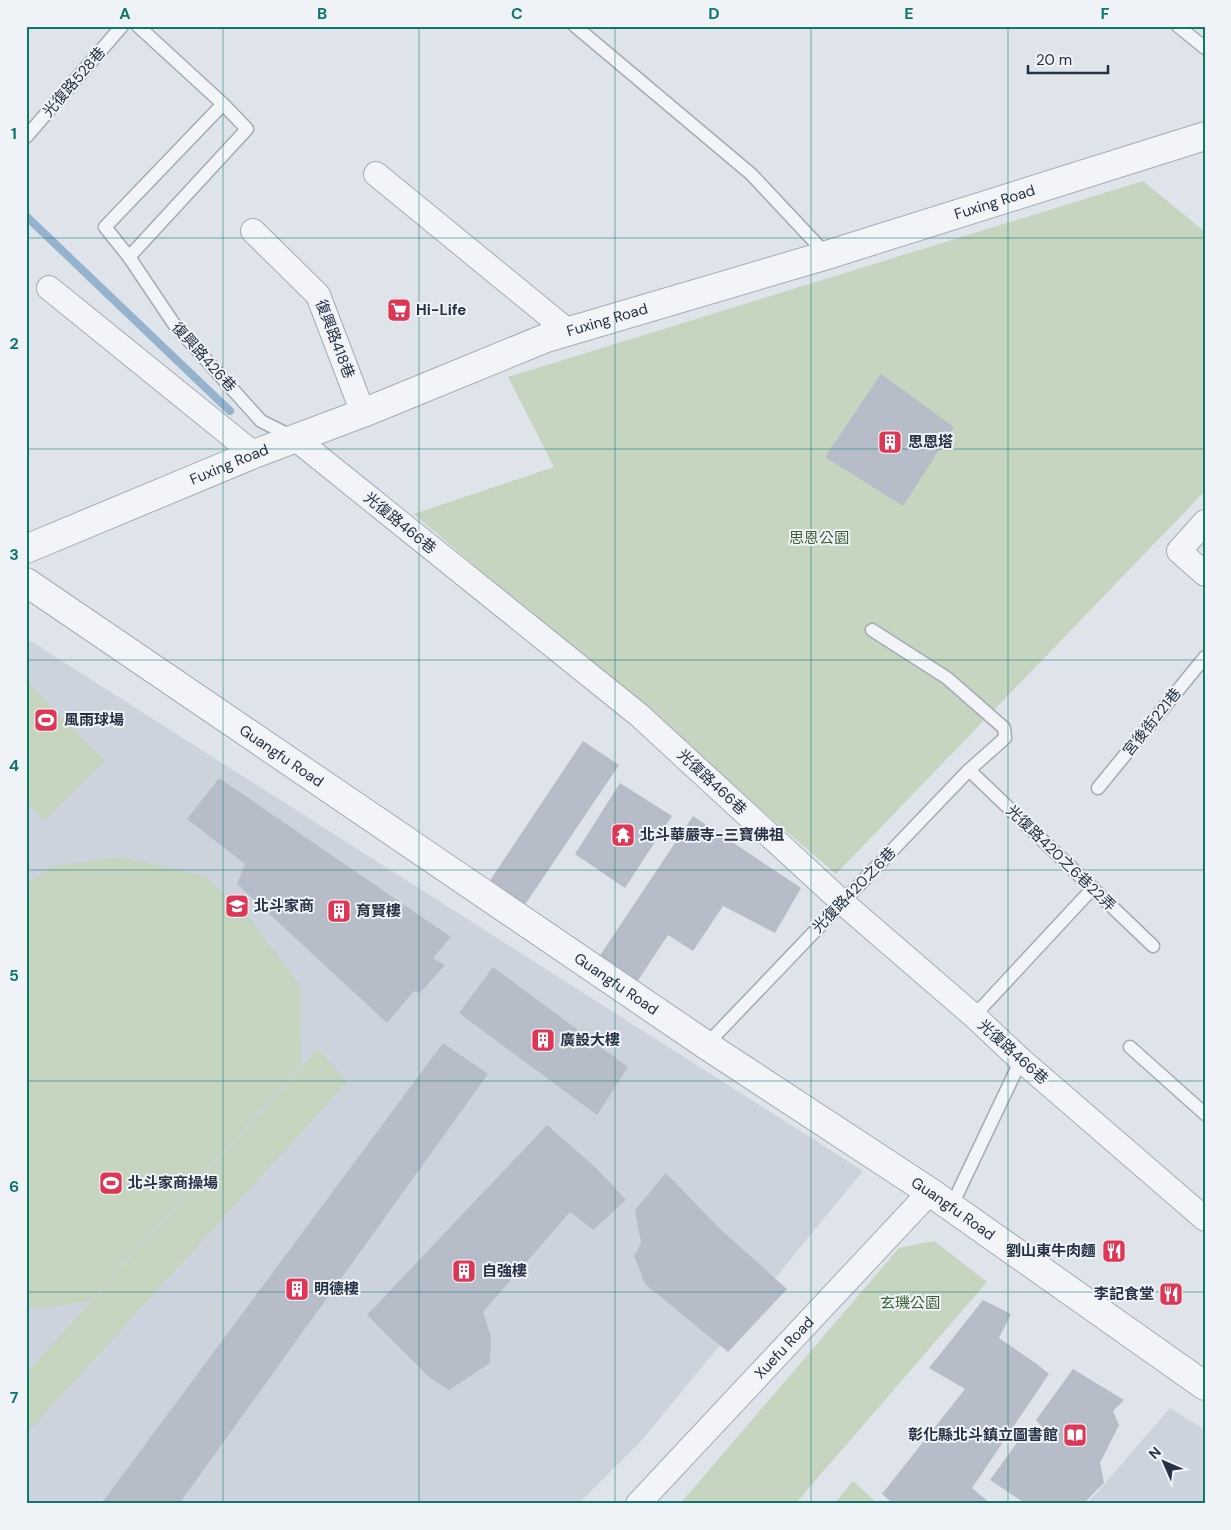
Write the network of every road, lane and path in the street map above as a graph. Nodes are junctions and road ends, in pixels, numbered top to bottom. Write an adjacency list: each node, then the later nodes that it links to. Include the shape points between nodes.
1 (122, 26): 8 (lane, 光復路528巷)
2 (138, 26): 6 (lane)
3 (575, 26): 11 (lane, via 751,174)
4 (1178, 26): 5 (lane)
5 (1205, 48)
6 (223, 104): 12 (lane, via 246,129); 12 (lane, 復興路426巷, via 105,227)
7 (1205, 136): 11 (street, Fuxing Road)
8 (26, 137)
9 (376, 174): 14 (street)
10 (253, 231): 15 (street, 復興路418巷, via 318,296)
11 (827, 255): 14 (street, Fuxing Road)
12 (129, 256): 16 (lane, 復興路426巷, via 174,324 249,407 262,421)
13 (49, 288): 17 (street)
14 (569, 332): 15 (street, Fuxing Road, via 546,338)
15 (363, 413): 16 (street, Fuxing Road)
16 (296, 439): 17 (street, Fuxing Road); 27 (street, 光復路466巷, via 638,715)
17 (254, 454): 19 (street, Fuxing Road)
18 (1205, 522): 20 (street, via 1179,551)
19 (26, 549)
20 (1205, 574)
21 (26, 582): 30 (street, Guangfu Road)
22 (872, 630): 24 (lane, 光復路420之6巷, via 947,678 1004,728 1005,738)
23 (1205, 657): 25 (lane, 宮後街221巷)
24 (969, 770): 26 (lane, 光復路420之6巷22弄); 27 (lane, 光復路420之6巷)
25 (1098, 788)
26 (1093, 888): 28 (lane, 光復路420之6巷22弄); 29 (lane)
27 (842, 902): 29 (street, 光復路466巷); 30 (lane, 光復路420之6巷)
28 (1153, 946)
29 (974, 1016): 32 (street, 光復路466巷)
30 (706, 1045): 34 (street, Guangfu Road)
31 (1130, 1047): 33 (lane)
32 (1021, 1060): 34 (lane); 35 (street, 光復路466巷)
33 (1205, 1114)
34 (940, 1199): 36 (street, Guangfu Road); 37 (street, Xuefu Road)
35 (1205, 1219)
36 (1205, 1386)
37 (638, 1504)

